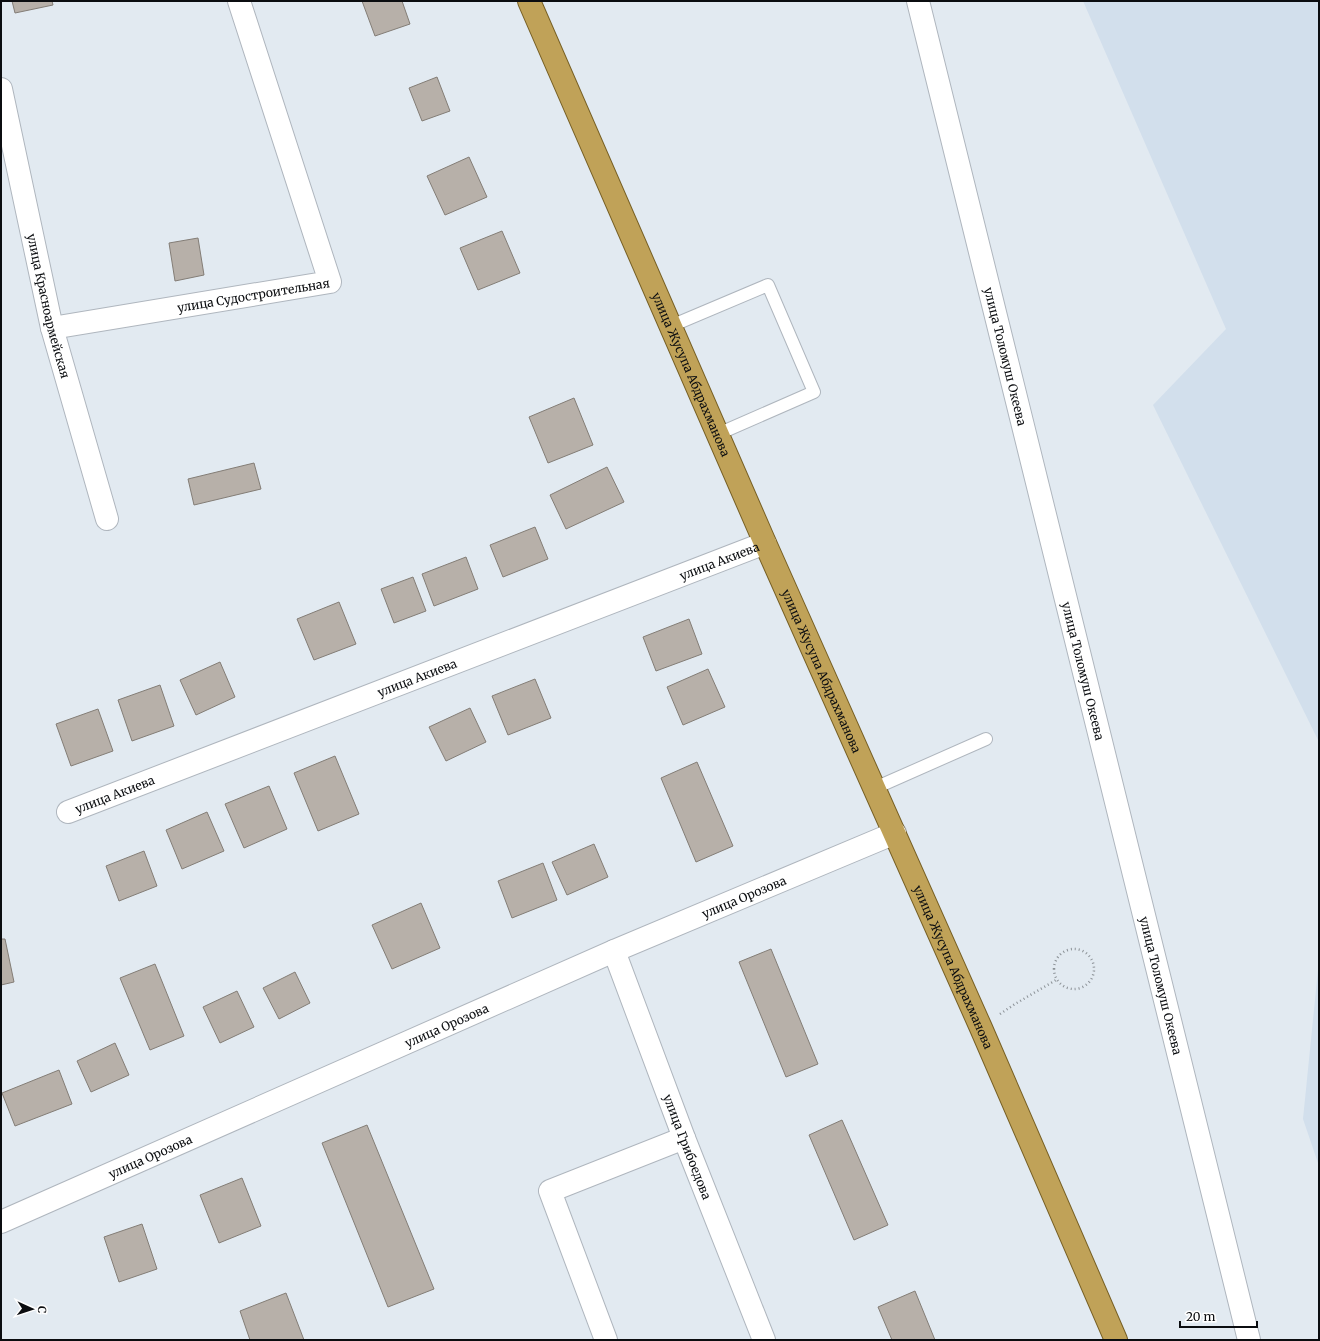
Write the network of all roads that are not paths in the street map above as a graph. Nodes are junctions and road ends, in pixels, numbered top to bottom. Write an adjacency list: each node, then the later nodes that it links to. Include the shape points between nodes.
1 (239, 1): 6 (street, улица Судостроительная, via 330,282)
2 (529, 1): 5 (highway, улица Жусупа Абдрахманова)
3 (918, 1): 20 (street, улица Толомуш Океева)
4 (1, 89): 6 (street, улица Красноармейская)
5 (671, 326): 7 (highway, улица Жусупа Абдрахманова); 7 (lane, via 768,285 814,392)
6 (52, 328): 8 (street, улица Красноармейская)
7 (718, 434): 9 (highway, улица Жусупа Абдрахманова)
8 (107, 519)
9 (765, 543): 11 (highway, улица Жусупа Абдрахманова); 12 (street, улица Акиева)
10 (986, 739): 11 (lane)
11 (875, 788): 13 (highway, улица Жусупа Абдрахманова)
12 (68, 812)
13 (894, 833): 14 (street, улица Орозова); 19 (highway, улица Жусупа Абдрахманова)
14 (614, 951): 15 (street, улица Грибоедова); 16 (street, улица Орозова)
15 (684, 1138): 17 (street, via 550,1190); 18 (street, улица Грибоедова)
16 (1, 1222)
17 (606, 1340)
18 (764, 1340)
19 (1116, 1340)
20 (1249, 1340)

